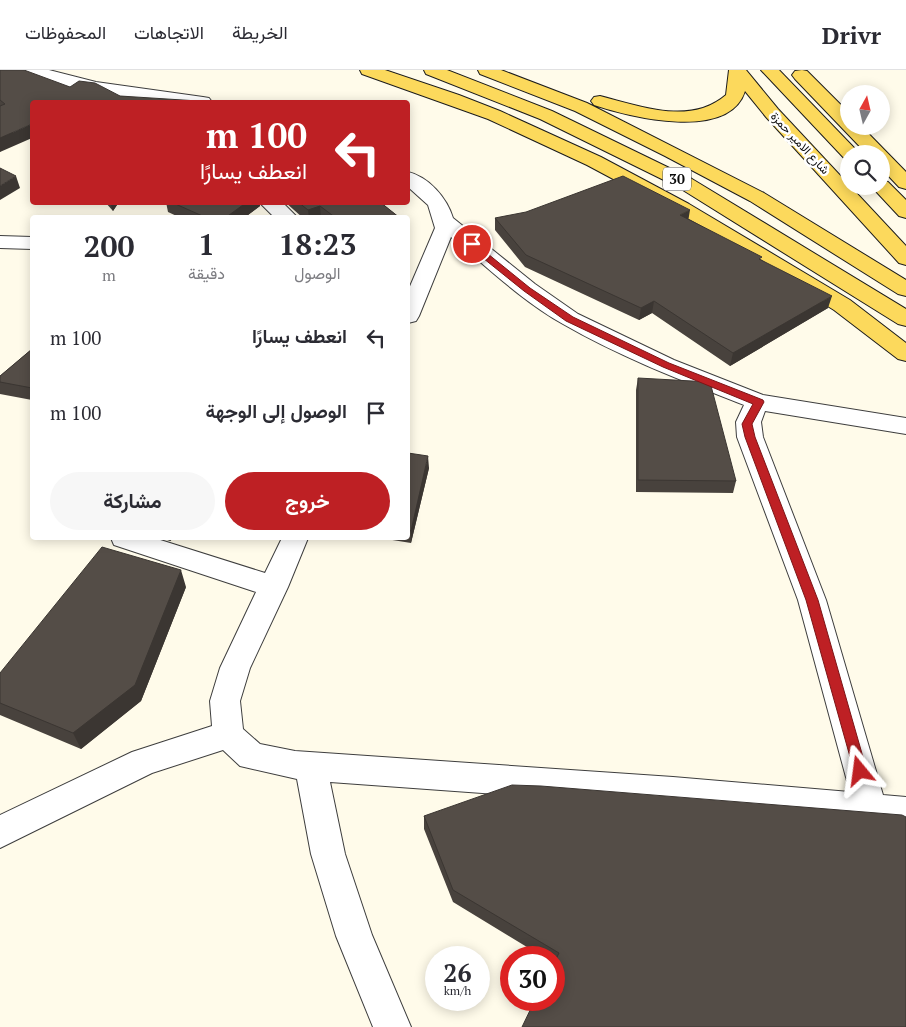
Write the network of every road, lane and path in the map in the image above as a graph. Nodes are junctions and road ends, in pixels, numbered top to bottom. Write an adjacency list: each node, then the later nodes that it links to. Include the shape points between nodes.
1 (32, 70): 9 (street, via 67,82)
2 (368, 70): 28 (main road, via 486,112 594,161 682,208 842,305)
3 (432, 70): 27 (main road, 30, via 546,115 684,183)
4 (486, 70): 25 (main road, 30, via 581,107 672,152 757,197)
5 (520, 70): 8 (main road, via 604,103 639,114 665,117 686,117 726,106 735,96)
6 (769, 70): 12 (main road, شارع الامير حمزة)
7 (796, 70): 10 (main road)
8 (737, 71): 24 (main road, شارع الامير حمزة)
9 (184, 100)
10 (840, 115)
11 (860, 135): 13 (main road)
12 (842, 145)
13 (870, 145)
14 (890, 166): 16 (main road)
15 (410, 180): 21 (street, via 436,200)
16 (906, 183)
17 (890, 195): 19 (main road)
18 (273, 205): 20 (street)
19 (906, 212)
20 (285, 215)
21 (444, 221): 26 (street, via 445,228); 29 (street, via 527,290 570,319 666,365)
22 (0, 242): 23 (street)
23 (30, 243)
24 (906, 259)
25 (906, 289)
26 (410, 311)
27 (906, 318)
28 (906, 354)
29 (759, 402): 30 (street); 36 (street, via 747,424 750,437 812,600)
30 (906, 426)
31 (130, 540): 33 (street)
32 (294, 540): 33 (street)
33 (274, 587): 34 (street, via 235,668 225,701)
34 (228, 735): 35 (street, via 251,756); 38 (street, via 143,762)
35 (310, 766): 36 (street); 39 (street, via 328,854 351,927)
36 (871, 809): 37 (street)
37 (906, 812)
38 (0, 832)
39 (392, 1027)

